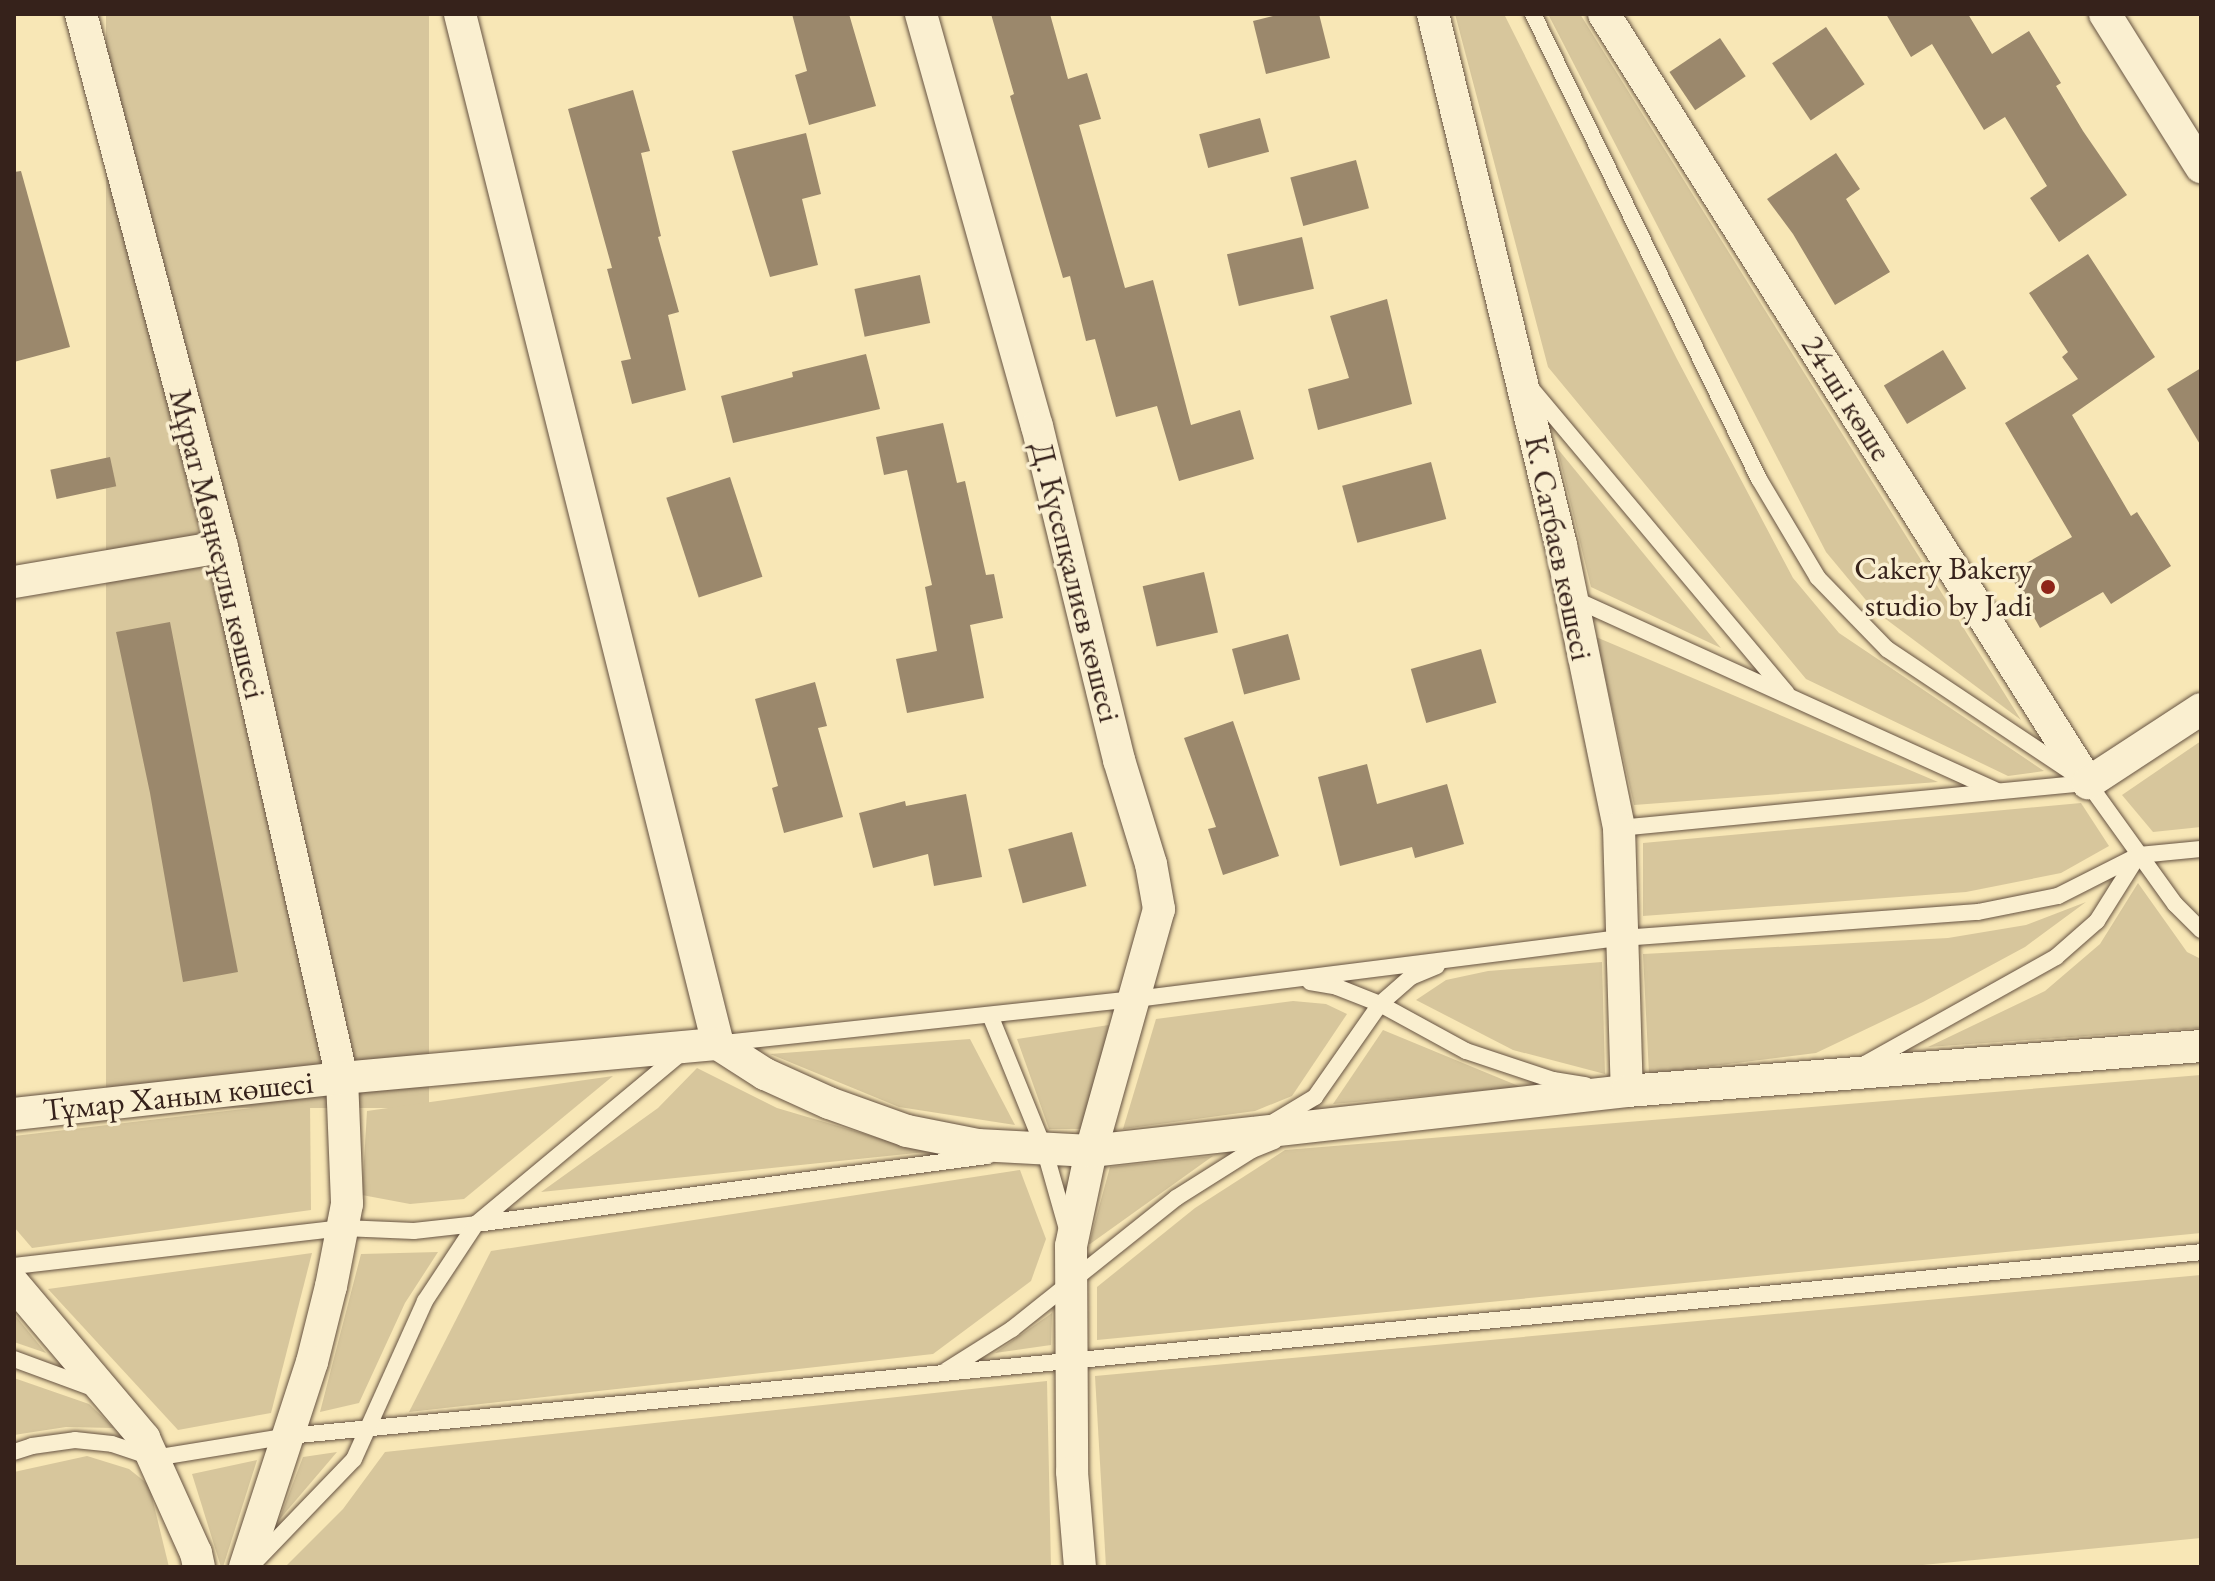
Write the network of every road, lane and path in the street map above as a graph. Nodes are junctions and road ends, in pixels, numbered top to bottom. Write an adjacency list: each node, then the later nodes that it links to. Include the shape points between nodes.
1 (81, 14): 10 (street, Мұрат Мөңкеұлы көшесі)
2 (460, 14): 27 (street)
3 (921, 14): 24 (street, Д. Күсепқалиев көшесі, via 1037,426 1119,760 1151,864 1159,909)
4 (1433, 14): 9 (street, К. Сатбаев көшесі)
5 (1533, 14): 15 (lane, via 1759,479 1818,578 1887,649)
6 (1604, 14): 15 (street, 24-ші көше)
7 (2105, 14): 8 (street)
8 (2201, 167)
9 (1520, 376): 12 (street, К. Сатбаев көшесі); 13 (lane)
10 (222, 547): 11 (street); 30 (street, Мұрат Мөңкеұлы көшесі)
11 (14, 582)
12 (1572, 598): 13 (lane); 17 (street, К. Сатбаев көшесі)
13 (1791, 697): 16 (lane)
14 (2201, 709): 15 (street)
15 (2088, 783): 16 (lane); 19 (lane)
16 (1999, 791): 17 (lane)
17 (1619, 828): 21 (street, К. Сатбаев көшесі)
18 (2201, 849): 19 (lane)
19 (2139, 855): 20 (lane); 21 (lane, via 2058,896 1978,912); 29 (lane, via 2097,921 2056,957)
20 (2201, 930)
21 (1622, 938): 22 (lane); 31 (street, К. Сатбаев көшесі)
22 (1453, 959): 23 (lane); 25 (lane, via 1411,977)
23 (1293, 979): 24 (lane); 25 (lane, via 1337,987)
24 (1136, 999): 26 (lane); 36 (street, Д. Күсепқалиев көшесі)
25 (1380, 1004): 31 (lane, via 1466,1051 1553,1080); 34 (lane, via 1315,1097 1290,1115)
26 (990, 1015): 27 (lane); 35 (lane)
27 (704, 1045): 30 (street, Тұмар Ханым көшесі); 35 (street, via 829,1103 907,1131 978,1145); 37 (lane, via 653,1073)
28 (2201, 1046): 29 (street)
29 (1848, 1073): 31 (street)
30 (342, 1078): 32 (street, Тұмар Ханым көшесі); 38 (street, Мұрат Мөңкеұлы көшесі, via 347,1204)
31 (1627, 1091): 33 (street)
32 (14, 1114)
33 (1313, 1126): 34 (street); 42 (lane, via 1252,1150 1176,1198)
34 (1244, 1134): 36 (street)
35 (1044, 1148): 36 (street); 37 (lane); 39 (lane)
36 (1091, 1151): 39 (street, Д. Күсепқалиев көшесі)
37 (476, 1224): 38 (lane, via 414,1231); 48 (lane, via 425,1301)
38 (343, 1228): 41 (lane); 49 (street, Мұрат Мөңкеұлы көшесі, via 312,1362)
39 (1071, 1246): 42 (street, Д. Күсепқалиев көшесі)
40 (2201, 1252): 45 (lane)
41 (14, 1266)
42 (1071, 1278): 45 (street, Д. Күсепқалиев көшесі); 46 (lane, via 1012,1329)
43 (14, 1284): 47 (street)
44 (14, 1359): 47 (lane)
45 (1072, 1359): 46 (lane); 54 (street, Д. Күсепқалиев көшесі, via 1072,1472)
46 (944, 1372): 48 (lane)
47 (106, 1392): 51 (street)
48 (366, 1431): 49 (lane); 53 (lane, via 354,1459)
49 (288, 1436): 51 (lane); 53 (street, Мұрат Мөңкеұлы көшесі)
50 (14, 1452): 51 (lane, via 75,1440 112,1444)
51 (154, 1458): 52 (street)
52 (199, 1567)
53 (248, 1567)
54 (1080, 1567)

